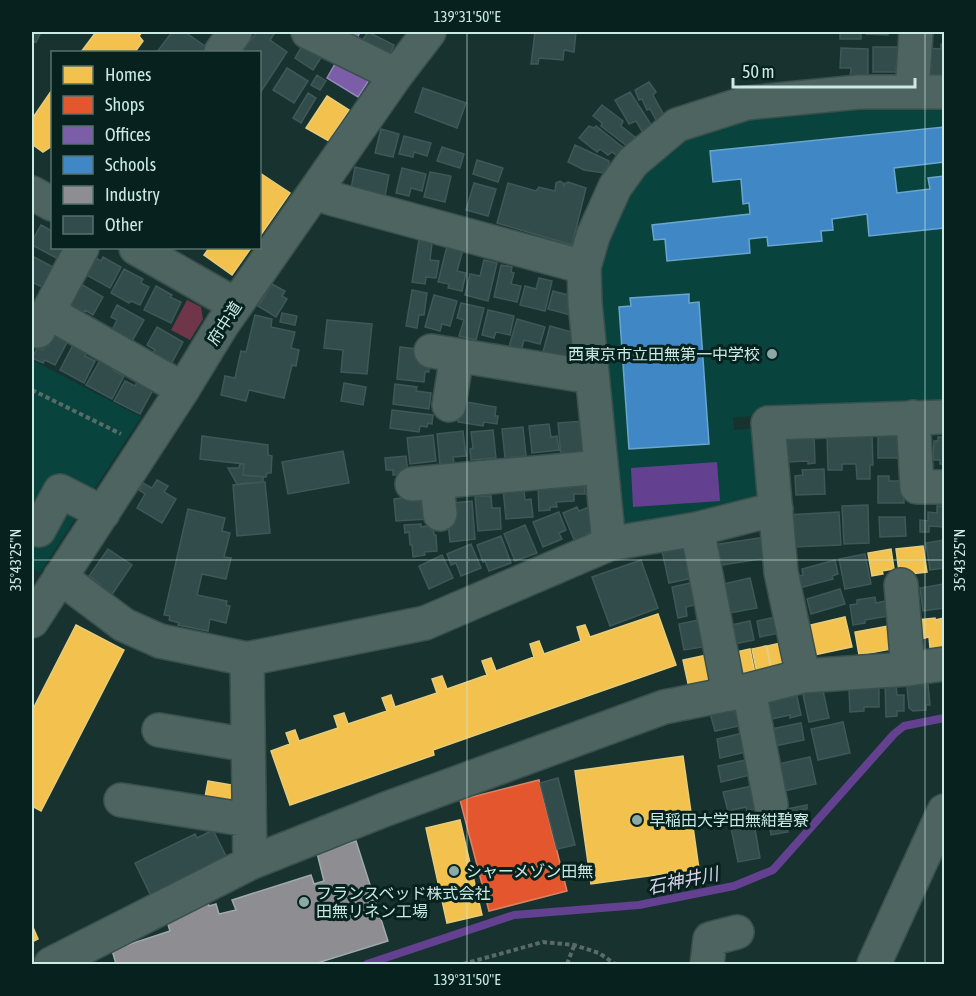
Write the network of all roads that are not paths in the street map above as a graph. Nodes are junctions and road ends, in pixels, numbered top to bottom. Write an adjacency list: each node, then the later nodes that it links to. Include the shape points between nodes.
1 (235, 32): 5 (street)
2 (308, 32): 6 (street)
3 (429, 32): 6 (street, 府中道)
4 (916, 32): 7 (street)
5 (222, 51)
6 (396, 75): 9 (street, 府中道)
7 (912, 92): 8 (street); 14 (street, via 859,92 746,103 677,125 648,147 615,187)
8 (945, 92)
9 (315, 192): 14 (street); 15 (street, 府中道)
10 (32, 193): 11 (street)
11 (51, 203)
12 (81, 249): 17 (street, via 43,322)
13 (138, 249): 15 (street)
14 (584, 267): 16 (street)
15 (236, 305): 17 (street, 府中道)
16 (592, 377): 18 (street, via 444,353); 20 (street)
17 (183, 389): 23 (street, 府中道)
18 (449, 405)
19 (929, 417): 21 (street, via 917,487); 24 (street, via 768,423)
20 (601, 467): 22 (street); 27 (street)
21 (945, 487)
22 (430, 493)
23 (107, 507): 26 (street, via 67,478); 28 (street, 府中道)
24 (776, 509): 25 (street); 34 (street, via 781,572)
25 (696, 529): 27 (street); 35 (street)
26 (39, 530)
27 (609, 544): 31 (street, via 425,622)
28 (60, 577): 30 (street, 府中道); 31 (street, via 124,625 160,641)
29 (901, 585): 33 (street)
30 (32, 621)
31 (247, 658): 37 (street)
32 (945, 664): 33 (street)
33 (908, 669): 34 (street)
34 (803, 676): 35 (street)
35 (739, 691): 39 (street); 42 (street, via 664,707 388,816)
36 (159, 730): 37 (street)
37 (248, 746): 41 (street)
38 (121, 800): 41 (street)
39 (771, 805)
40 (945, 811): 46 (street)
41 (249, 820): 42 (street)
42 (250, 863): 44 (street)
43 (737, 932): 45 (street, via 710,939)
44 (51, 964)
45 (707, 964)
46 (874, 964)

